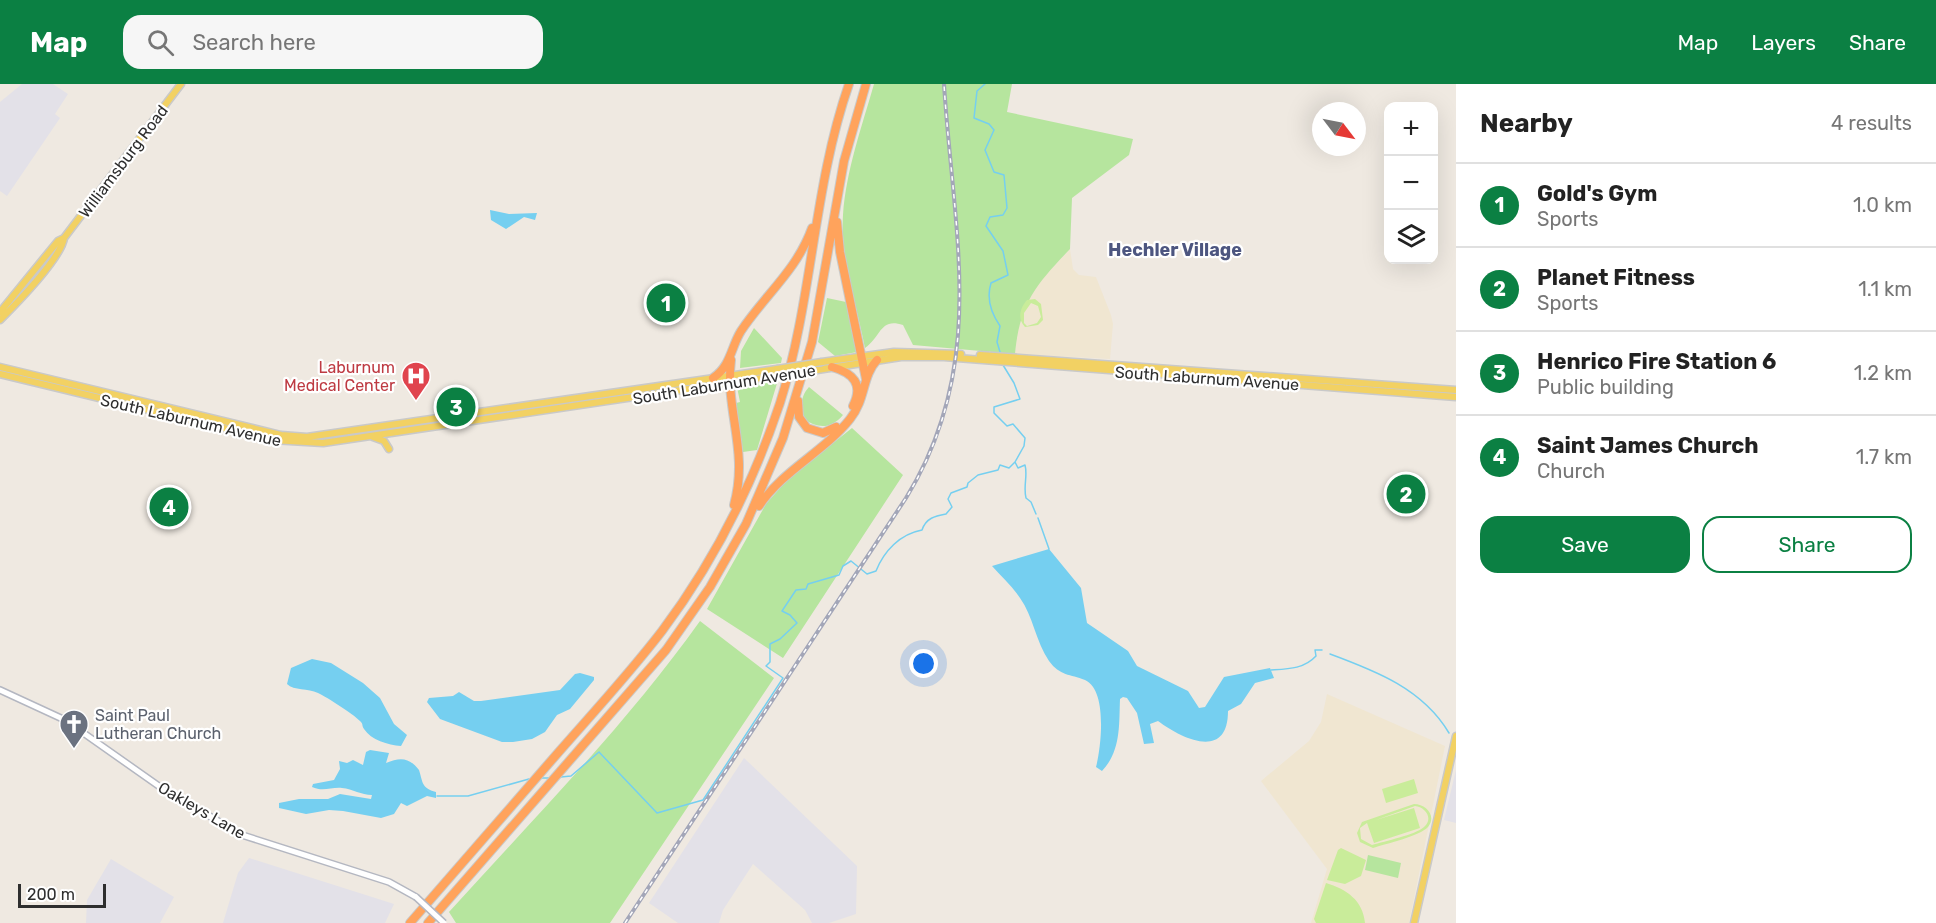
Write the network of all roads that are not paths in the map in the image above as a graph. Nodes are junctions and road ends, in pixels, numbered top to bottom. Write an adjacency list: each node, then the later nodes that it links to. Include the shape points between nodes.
1 (181, 84): 6 (main road, Williamsburg Road)
2 (849, 84): 5 (highway, via 832,140)
3 (866, 84): 4 (highway, via 847,145)
4 (836, 207): 10 (highway, via 838,238); 20 (highway, via 814,333)
5 (819, 209): 9 (highway, via 799,258 741,331); 26 (highway, via 785,386 751,480)
6 (64, 238): 7 (main road, Williamsburg Road); 8 (main road, Williamsburg Road, via 42,273)
7 (0, 312)
8 (0, 320)
9 (731, 355): 16 (highway); 17 (highway)
10 (862, 359): 11 (main road, South Laburnum Avenue); 13 (main road, South Laburnum Avenue); 14 (main road, South Laburnum Avenue, bridge, via 822,362); 18 (highway); 19 (main road, South Laburnum Avenue, via 901,351 937,352)
11 (877, 360): 18 (highway); 22 (main road, South Laburnum Avenue, via 944,357)
12 (0, 367): 16 (main road, South Laburnum Avenue, via 281,435 307,437)
13 (832, 367): 14 (main road, South Laburnum Avenue, bridge); 20 (highway, via 851,374 858,392 851,410 832,430 817,433 802,423 798,413)
14 (776, 372): 17 (main road, South Laburnum Avenue)
15 (0, 374): 25 (main road, South Laburnum Avenue, via 282,442 317,444)
16 (713, 378): 17 (main road, South Laburnum Avenue)
17 (730, 379): 24 (main road, South Laburnum Avenue); 26 (highway, via 741,464)
18 (866, 380): 27 (highway, via 864,396 851,418 777,483)
19 (1435, 388): 21 (main road, South Laburnum Avenue); 22 (main road)
20 (799, 389): 27 (highway, via 776,457)
21 (1456, 390)
22 (1421, 394): 23 (main road, South Laburnum Avenue)
23 (1456, 397)
24 (395, 433): 25 (main road, South Laburnum Avenue); 25 (main road, via 389,449 384,441)
25 (373, 436)
26 (730, 521): 30 (highway, via 690,590 648,649)
27 (746, 524): 31 (highway, via 710,587 666,650)
28 (0, 690): 32 (main road, Oakleys Lane, bridge, via 65,720 163,789 242,835 389,882 416,897)
29 (1456, 736): 33 (main road)
30 (410, 923)
31 (428, 923)
32 (445, 923)
33 (1414, 923)

